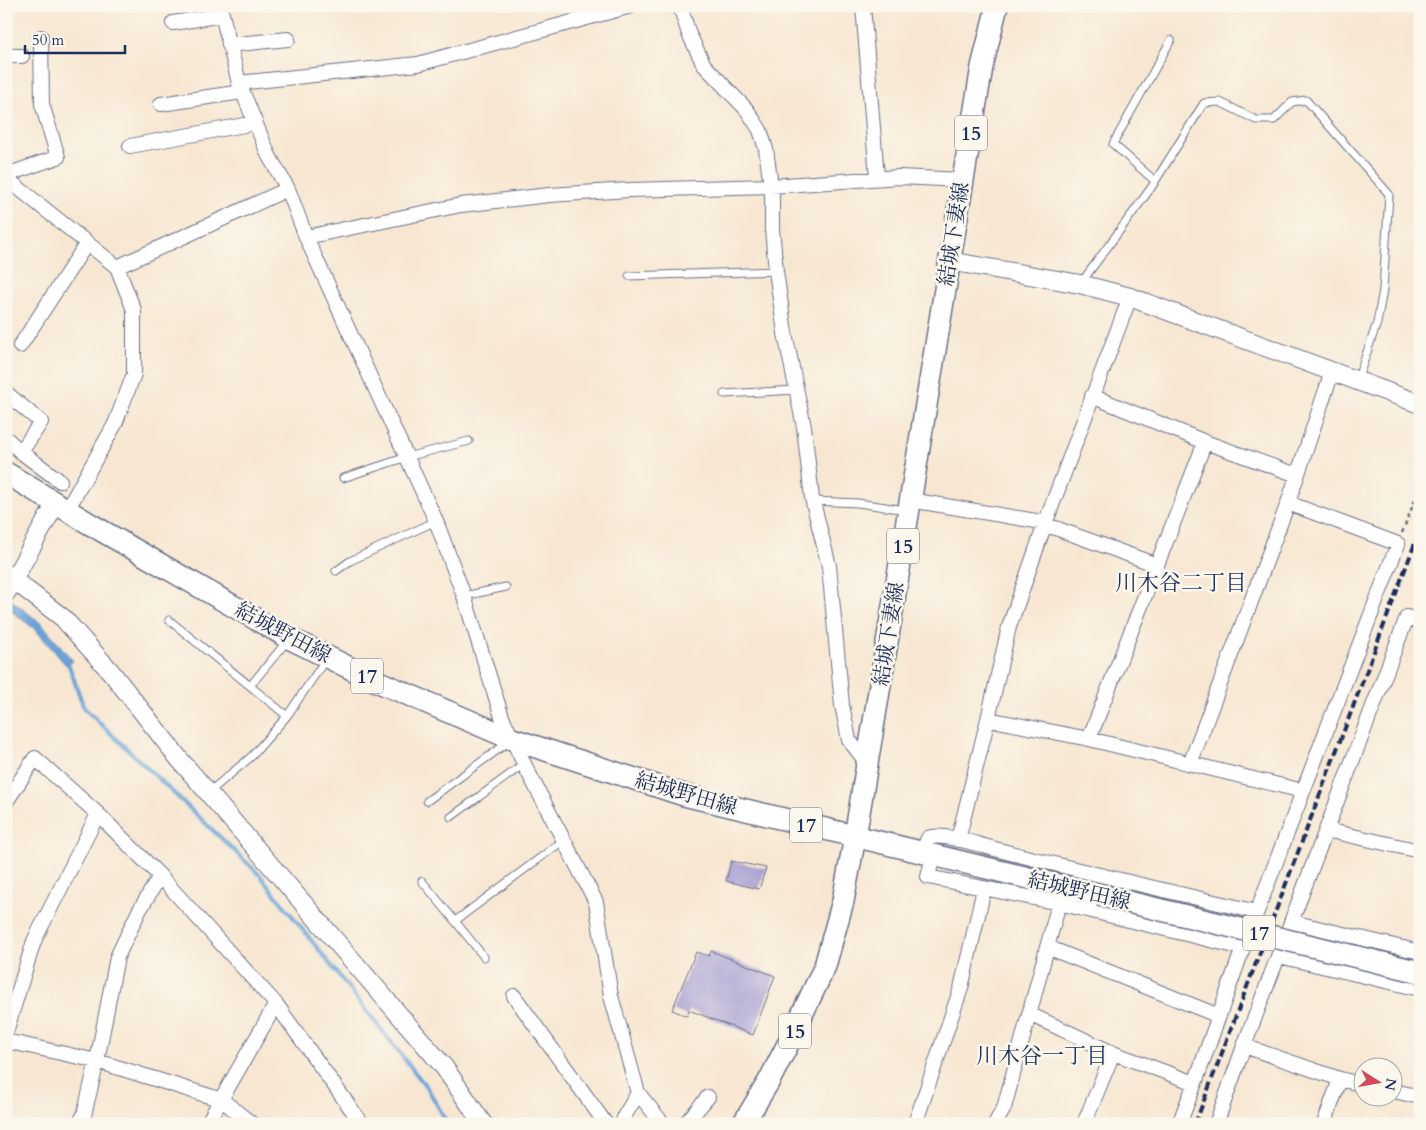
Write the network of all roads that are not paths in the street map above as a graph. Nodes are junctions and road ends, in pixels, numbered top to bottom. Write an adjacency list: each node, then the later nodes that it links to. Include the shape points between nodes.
1 (631, 6): 13 (street, via 418,64)
2 (680, 6): 21 (street, via 704,65 747,110 760,130)
3 (863, 6): 18 (street)
4 (997, 6): 19 (main road, 結城下妻線 / 15, via 982,67)
5 (221, 11): 6 (street); 10 (street)
6 (173, 23)
7 (41, 37): 17 (street, via 42,104 58,157)
8 (288, 39): 10 (street)
9 (1171, 40): 20 (lane, via 1113,144)
10 (229, 45): 13 (street)
11 (6, 56): 12 (street)
12 (22, 56)
13 (241, 88): 14 (street); 15 (street)
14 (161, 104)
15 (255, 123): 16 (street); 22 (street)
16 (130, 146)
17 (6, 176): 24 (street)
18 (877, 178): 19 (street); 21 (street)
19 (963, 180): 25 (main road, 結城下妻線 / 15)
20 (1155, 181): 29 (lane); 33 (lane, via 1204,103 1220,102 1256,120 1274,120 1292,102 1306,100 1389,194 1383,290 1377,323)
21 (771, 186): 23 (street, via 549,195 462,205); 27 (street)
22 (288, 189): 23 (street); 26 (street)
23 (306, 237): 43 (street)
24 (86, 243): 26 (street); 31 (street)
25 (949, 261): 29 (street); 50 (main road, 結城下妻線 / 15)
26 (116, 267): 51 (street, via 134,310 134,374 116,424)
27 (776, 271): 28 (lane); 34 (street)
28 (629, 276)
29 (1080, 284): 30 (street)
30 (1130, 297): 32 (street); 37 (street)
31 (20, 346)
32 (1332, 372): 33 (street); 45 (street)
33 (1357, 381): 38 (street)
34 (796, 390): 36 (lane); 48 (street)
35 (6, 393): 42 (street, via 41,422)
36 (724, 394)
37 (1092, 396): 41 (street); 53 (street)
38 (1420, 404)
39 (6, 438): 42 (street)
40 (469, 441): 43 (lane)
41 (1205, 442): 45 (street); 54 (street)
42 (21, 452): 47 (street)
43 (407, 457): 46 (lane); 52 (street)
44 (6, 473): 51 (main road, 結城野田線 / 17)
45 (1297, 475): 49 (street)
46 (343, 478)
47 (60, 481)
48 (813, 501): 50 (lane); 68 (street, via 829,566 843,714 849,740)
49 (1288, 502): 70 (street); 71 (street, via 1398,544)
50 (910, 505): 53 (street); 68 (main road, 結城下妻線 / 15)
51 (62, 507): 56 (street); 61 (main road, 結城野田線 / 17)
52 (436, 521): 55 (lane, via 350,561); 58 (street)
53 (1044, 524): 54 (street); 65 (street, via 1009,627)
54 (1157, 565): 67 (street)
55 (336, 571)
56 (9, 582): 72 (street, via 63,618 111,672)
57 (506, 588): 58 (lane)
58 (464, 596): 66 (street)
59 (169, 620): 63 (lane)
60 (1420, 622): 77 (street, via 1407,617)
61 (289, 638): 62 (main road, 結城野田線 / 17); 63 (lane)
62 (327, 657): 64 (lane); 66 (main road, 結城野田線 / 17)
63 (250, 686): 64 (lane)
64 (287, 716): 72 (lane, via 252,756)
65 (988, 719): 67 (street); 80 (street)
66 (512, 739): 69 (street); 73 (lane); 78 (main road, 結城野田線 / 17, via 676,793)
67 (1089, 739): 70 (street)
68 (867, 763): 78 (main road, 結城下妻線 / 15)
69 (524, 764): 76 (lane); 79 (street)
70 (1190, 764): 71 (street)
71 (1303, 791): 87 (street)
72 (208, 793): 118 (street, via 444,1067)
73 (427, 801)
74 (6, 802): 75 (street, via 35,758)
75 (98, 814): 83 (street); 101 (street, via 34,941)
76 (451, 817)
77 (1326, 830): 81 (street); 89 (street)
78 (855, 837): 82 (main road, 結城野田線 / 17); 123 (main road, 結城下妻線 / 15, via 844,901 825,966 769,1081)
79 (564, 840): 88 (lane); 109 (street, via 596,902 611,996)
80 (958, 840): 82 (street, via 928,838); 87 (street)
81 (1420, 851)
82 (927, 855): 85 (street, via 928,877); 95 (main road, 結城野田線 / 17, bridge)
83 (160, 876): 98 (street); 105 (street, via 117,957)
84 (422, 881): 88 (lane)
85 (984, 889): 86 (street); 124 (street, via 961,988)
86 (1059, 903): 90 (street); 91 (street)
87 (1257, 912): 91 (street)
88 (455, 922): 94 (lane)
89 (1292, 922): 92 (street); 93 (street)
90 (1047, 947): 99 (street); 100 (street)
91 (1243, 948): 100 (street)
92 (1420, 952)
93 (1279, 956): 96 (street); 103 (street)
94 (484, 957)
95 (1420, 972)
96 (1420, 989)
97 (514, 996): 119 (street)
98 (276, 1004): 113 (street); 117 (street)
99 (1029, 1014): 104 (street); 125 (street, via 1004,1108)
100 (1219, 1016): 108 (street)
101 (6, 1032)
102 (6, 1041): 105 (street)
103 (1244, 1046): 106 (street); 128 (street)
104 (1112, 1053): 108 (street); 126 (street)
105 (97, 1061): 113 (street); 114 (street)
106 (1340, 1079): 107 (street); 129 (street)
107 (1354, 1082)
108 (1195, 1083): 127 (street)
109 (638, 1093): 120 (street); 121 (street)
110 (1404, 1093): 112 (street)
111 (708, 1097): 122 (street)
112 (1420, 1097)
113 (222, 1100): 115 (street); 116 (street)
114 (79, 1124)
115 (207, 1124)
116 (252, 1124)
117 (362, 1124)
118 (483, 1124)
119 (606, 1124)
120 (622, 1124)
121 (663, 1124)
122 (685, 1124)
123 (743, 1124)
124 (916, 1124)
125 (995, 1124)
126 (1084, 1124)
127 (1179, 1124)
128 (1216, 1124)
129 (1324, 1124)

